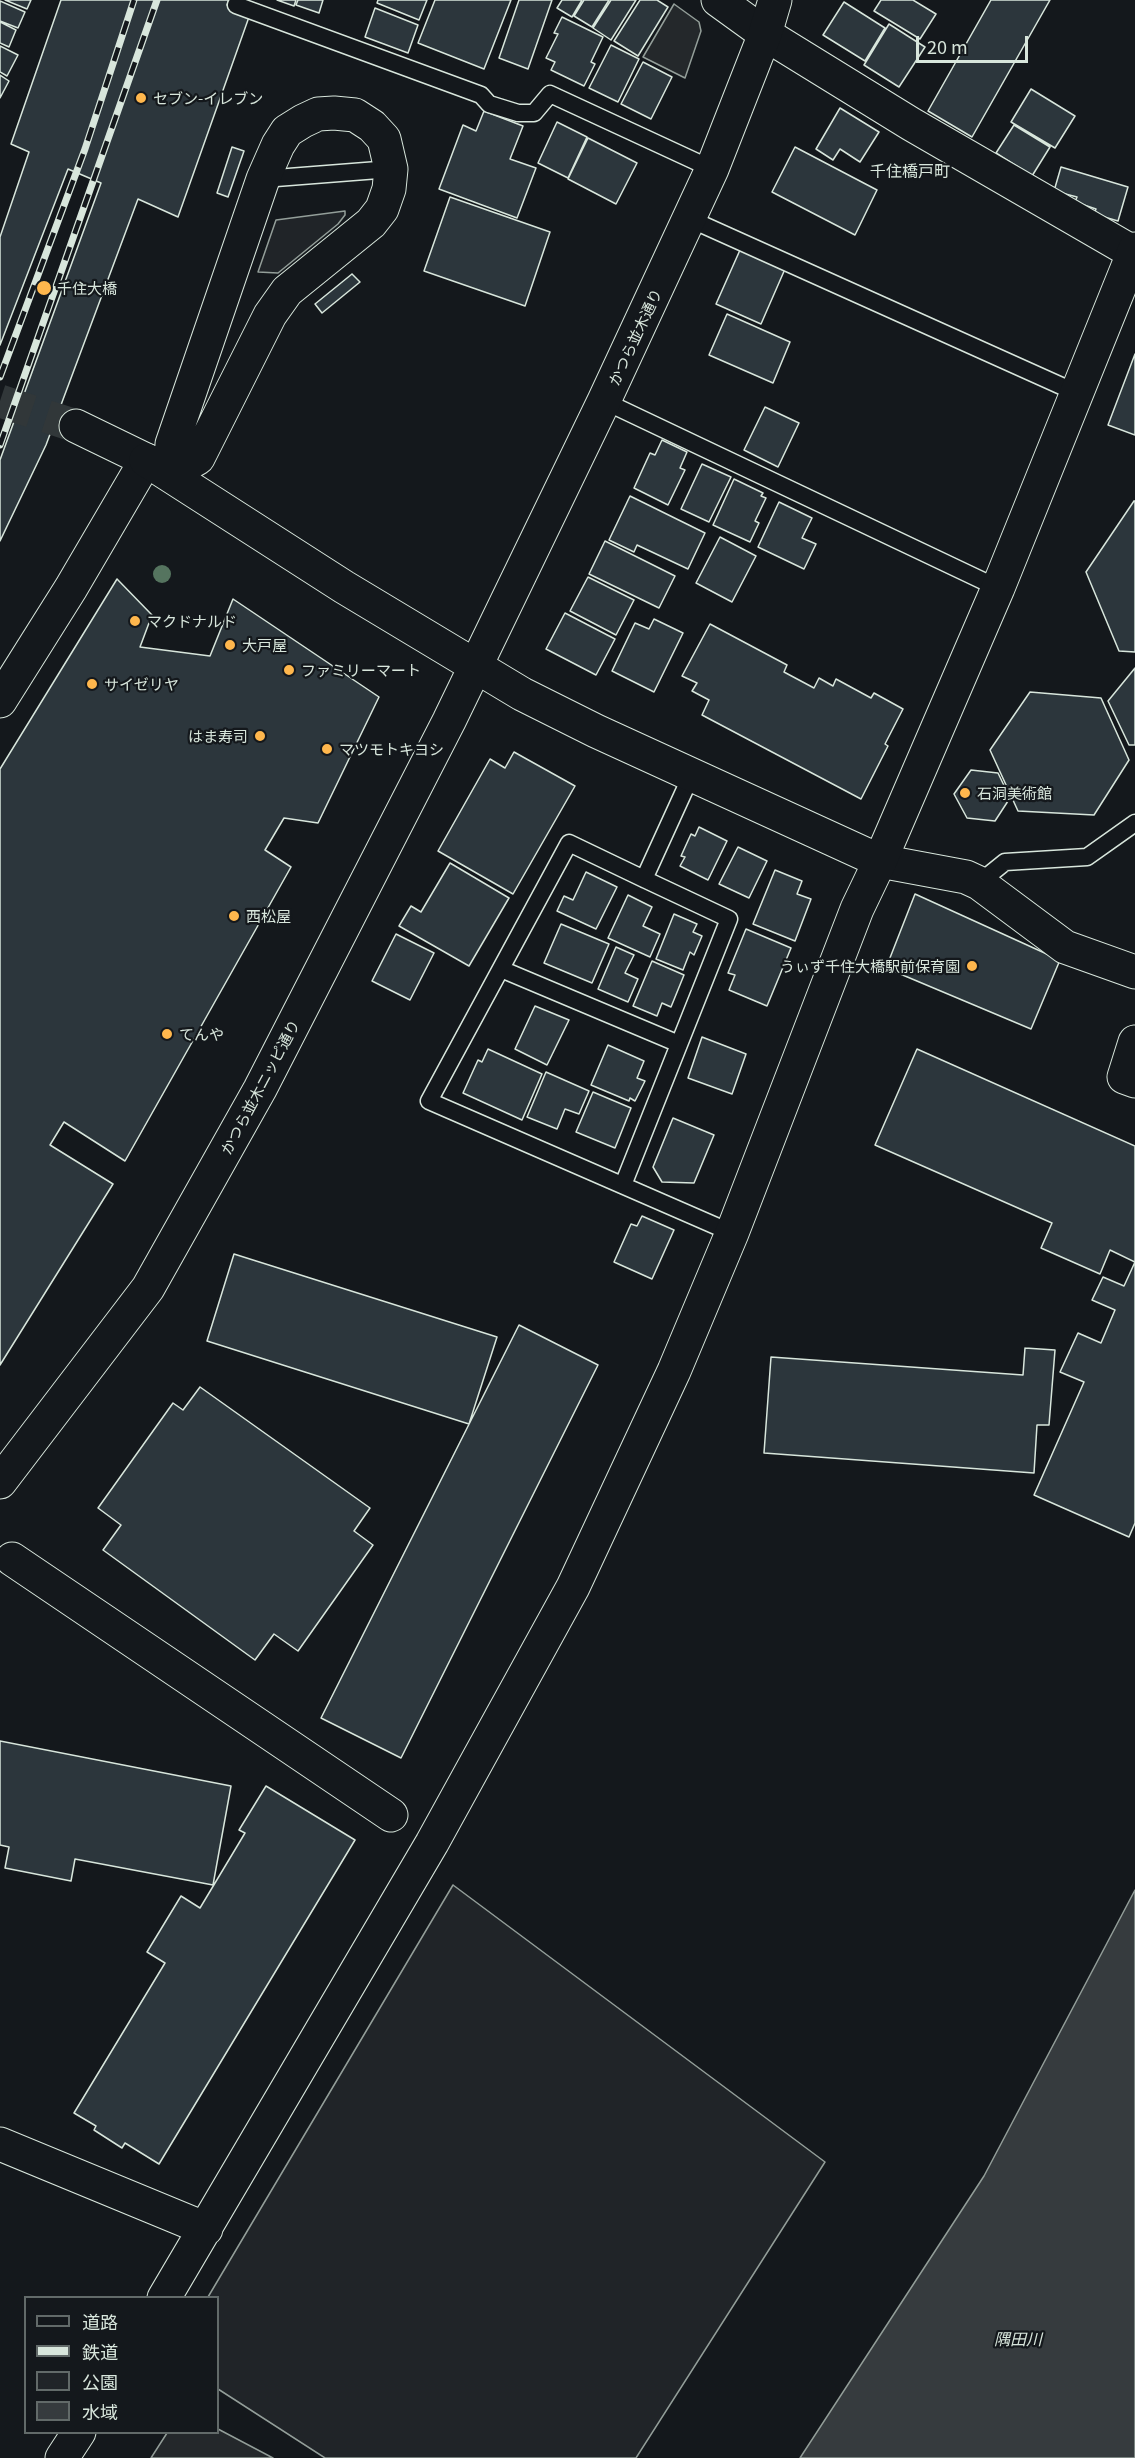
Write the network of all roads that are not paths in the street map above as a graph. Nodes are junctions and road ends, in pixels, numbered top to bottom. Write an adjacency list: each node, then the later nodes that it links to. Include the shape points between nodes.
1 (718, 0): 4 (street)
2 (775, 0): 4 (street, かつら並木通り)
3 (236, 5): 6 (lane, via 481,95 489,104 518,113 534,113 550,94)
4 (765, 33): 6 (street, かつら並木通り); 9 (street)
5 (391, 169): 7 (lane); 7 (street, via 384,139 372,126 355,115 318,114 287,131); 13 (street, via 390,189 371,223 287,291 270,315 198,458)
6 (712, 169): 8 (street, かつら並木通り)
7 (262, 180): 13 (street, via 172,444)
8 (690, 219): 10 (lane); 11 (street, かつら並木通り)
9 (1134, 257): 10 (street)
10 (1077, 393): 14 (street)
11 (604, 401): 14 (lane); 15 (street, かつら並木通り)
12 (76, 426): 13 (street)
13 (158, 467): 15 (street, via 336,582); 16 (street, via 71,588)
14 (998, 588): 19 (street)
15 (476, 666): 17 (street, via 522,694); 29 (street, かつら並木ニッピ通り, via 260,1089 148,1288)
16 (0, 701)
17 (691, 776): 19 (street); 20 (lane)
18 (1135, 823): 21 (lane, via 1087,857 1005,862)
19 (879, 861): 21 (street, via 966,877); 28 (street)
20 (644, 879): 22 (lane, via 568,843); 25 (lane, via 729,919)
21 (979, 883): 23 (street, via 1065,947)
22 (501, 969): 25 (lane); 27 (lane, via 429,1101)
23 (1135, 972)
24 (1135, 1041): 26 (street, via 1124,1077)
25 (679, 1044): 27 (lane)
26 (1135, 1081)
27 (623, 1185): 28 (lane)
28 (732, 1233): 33 (street, via 674,1371 573,1587 432,1843)
29 (0, 1482)
30 (12, 1558): 31 (street)
31 (391, 1815)
32 (0, 2144): 33 (street)
33 (206, 2229): 34 (street)
34 (165, 2296)
35 (78, 2434): 36 (street)
36 (62, 2458)

